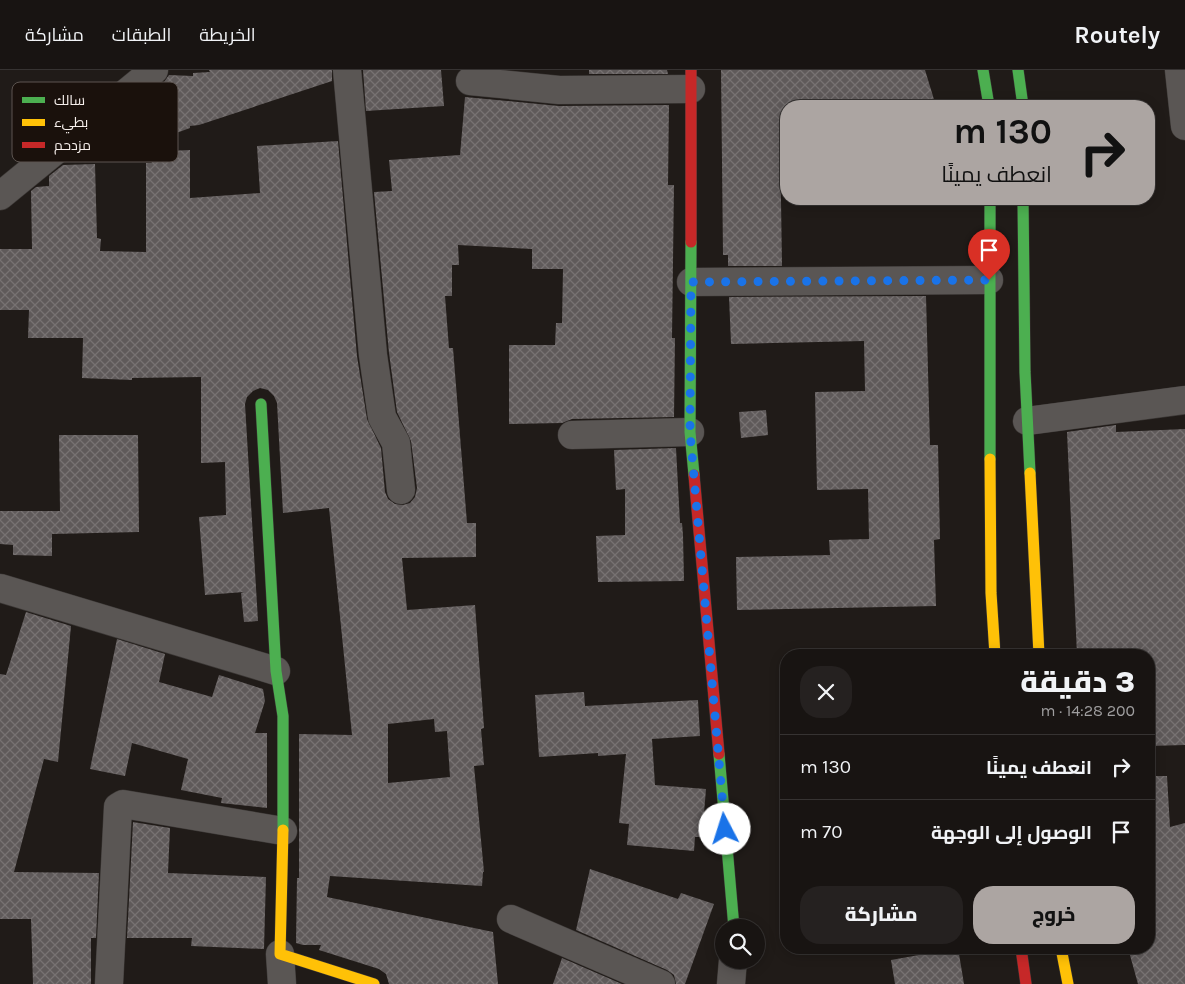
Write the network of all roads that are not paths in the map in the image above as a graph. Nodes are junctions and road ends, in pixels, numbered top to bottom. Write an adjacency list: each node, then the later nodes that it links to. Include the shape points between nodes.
1 (154, 70): 8 (street)
2 (347, 70): 23 (street, via 373,355 382,417 396,443)
3 (983, 70): 9 (street)
4 (1018, 70): 10 (street)
5 (1179, 70): 11 (street)
6 (691, 79): 7 (street, via 559,90); 17 (street)
7 (470, 81)
8 (139, 82)
9 (988, 100)
10 (1022, 100)
11 (1185, 126)
12 (42, 162): 13 (street)
13 (0, 196)
14 (990, 205): 16 (street)
15 (1023, 205): 20 (street)
16 (989, 280): 17 (street); 25 (street, via 991,593)
17 (691, 282): 21 (street)
18 (1185, 400): 20 (street)
19 (261, 404): 27 (street)
20 (1027, 421): 26 (street)
21 (690, 432): 22 (street); 30 (street)
22 (572, 435)
23 (401, 490)
24 (0, 588): 27 (street)
25 (995, 649)
26 (1039, 649)
27 (276, 671): 28 (street, via 283,716)
28 (283, 831): 31 (street); 35 (street, via 123,804 118,807)
29 (510, 919): 38 (street)
30 (733, 919)
31 (280, 954): 36 (street); 37 (street)
32 (1023, 954): 40 (street)
33 (1062, 954): 41 (street)
34 (732, 969): 39 (street)
35 (109, 984)
36 (282, 984)
37 (374, 984)
38 (661, 984)
39 (731, 984)
40 (1026, 984)
41 (1068, 984)

